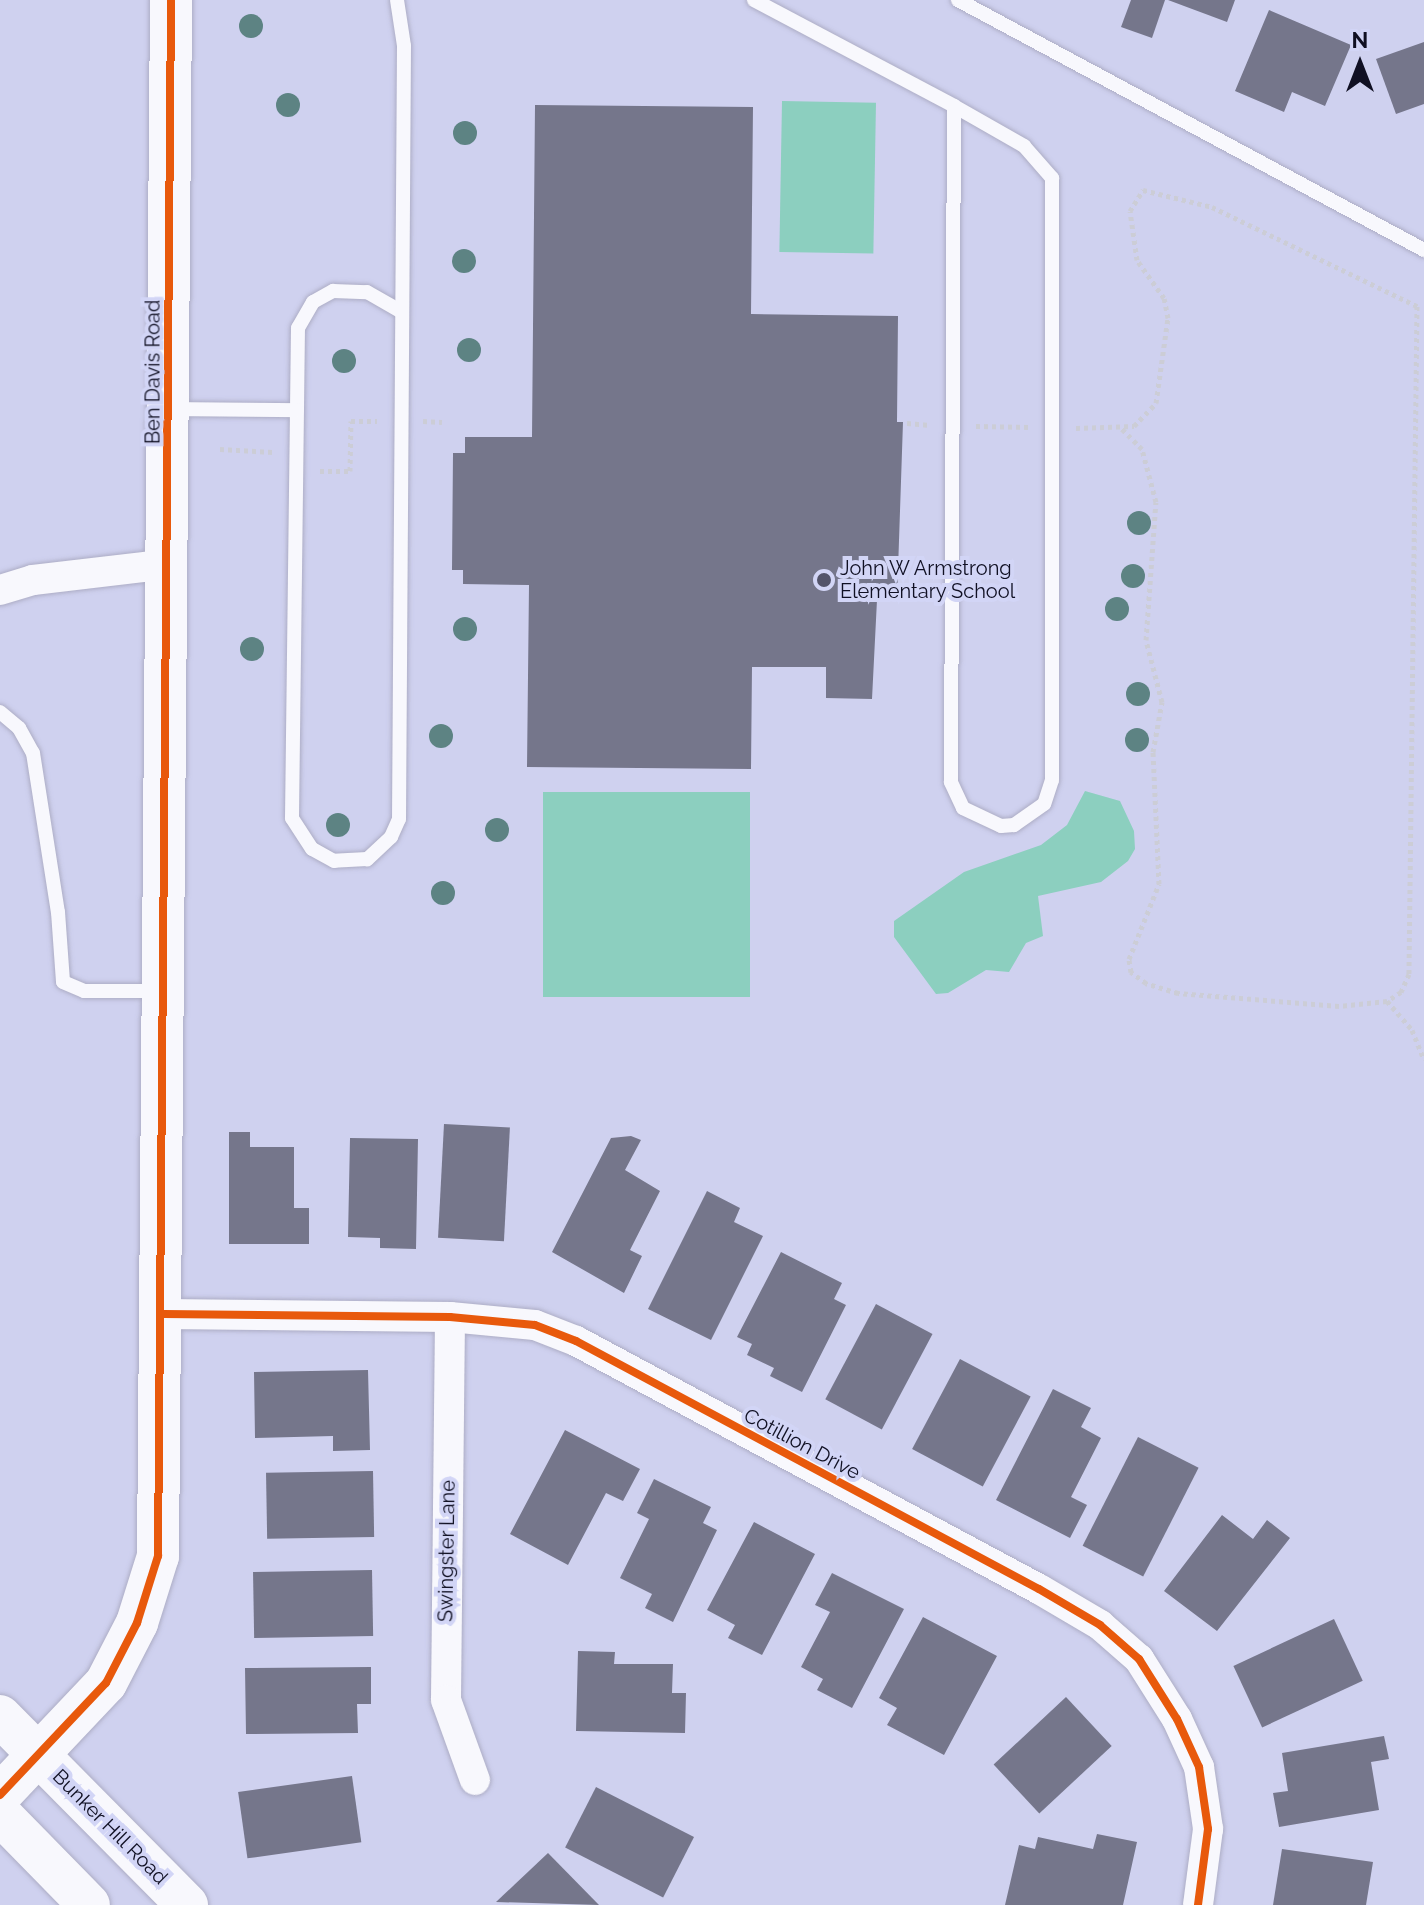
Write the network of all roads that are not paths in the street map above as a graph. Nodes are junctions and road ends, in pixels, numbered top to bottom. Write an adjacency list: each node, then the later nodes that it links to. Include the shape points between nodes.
1 (171, 0): 8 (street, Ben Davis Road)
2 (397, 0): 7 (lane, via 404,46)
3 (754, 0): 5 (lane)
4 (958, 0): 6 (lane)
5 (954, 106): 5 (lane, via 1024,146 1052,178 1052,780 1044,804 1014,825 1001,826 963,808 951,782)
6 (1424, 250)
7 (402, 312): 9 (lane, via 367,292 333,291 313,302 298,328); 9 (lane, via 399,819 376,852 346,863 312,849 292,818)
8 (168, 409): 9 (lane); 10 (street, Ben Davis Road)
9 (297, 410)
10 (170, 564): 11 (street, via 33,580); 13 (street, Ben Davis Road)
11 (0, 590)
12 (0, 712): 13 (lane, via 19,728 33,753 63,982 84,991)
13 (166, 991): 14 (street, Ben Davis Road)
14 (164, 1314): 15 (street, Cotillion Drive); 17 (street, Ben Davis Road, via 158,1556 137,1623 106,1683)
15 (450, 1317): 18 (street, Swingster Lane, via 446,1700); 23 (street, Cotillion Drive, via 535,1325 576,1341 1100,1625 1139,1659 1177,1719 1199,1767 1208,1829)
16 (0, 1716): 17 (street, Bunker Hill Road)
17 (39, 1755): 19 (street, Ben Davis Road); 22 (street, Bunker Hill Road)
18 (475, 1780)
19 (0, 1795)
20 (0, 1814): 21 (street)
21 (89, 1905)
22 (187, 1905)
23 (1198, 1905)

